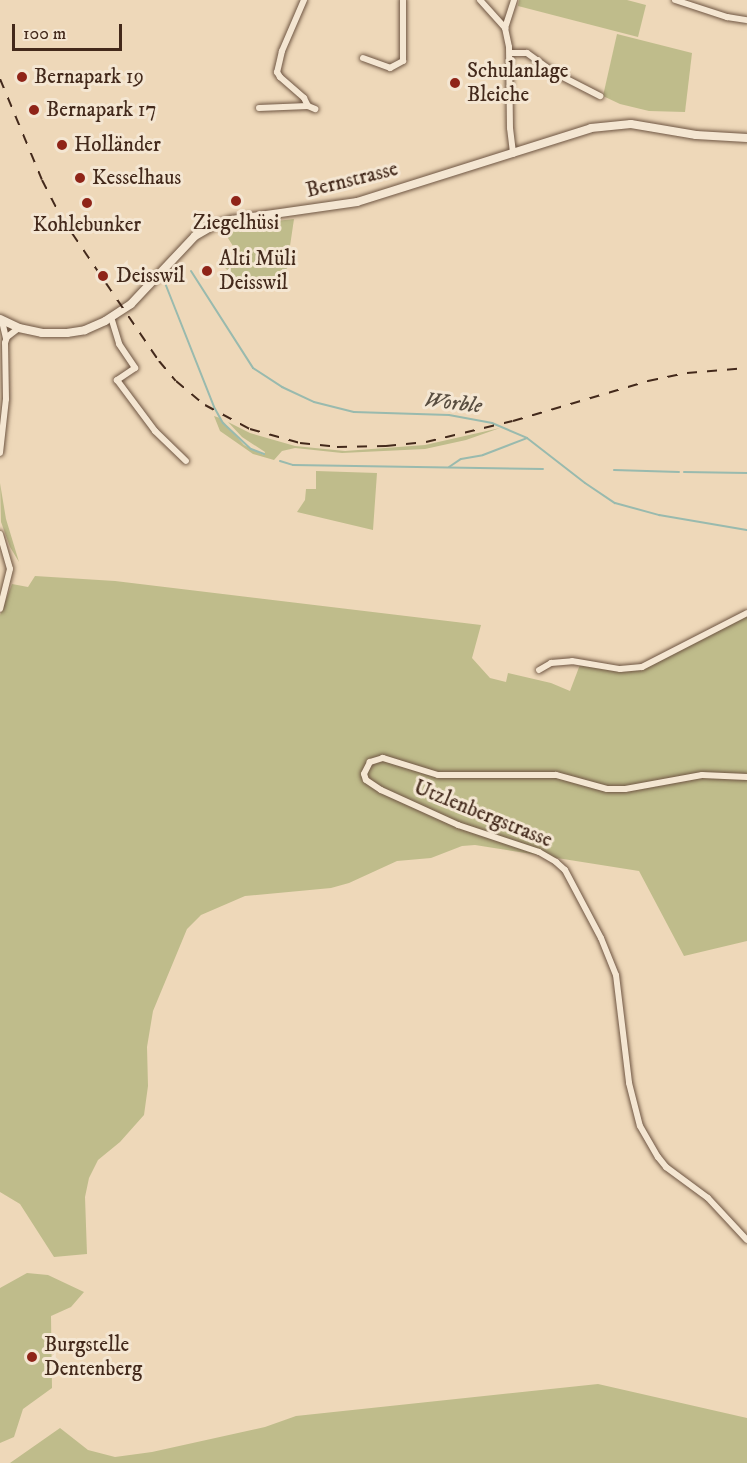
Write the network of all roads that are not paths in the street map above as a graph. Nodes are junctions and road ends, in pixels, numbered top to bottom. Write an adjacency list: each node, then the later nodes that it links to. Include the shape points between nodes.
1 (304, 0): 11 (street, via 277,68 280,77)
2 (402, 0): 9 (street, via 403,61 390,68)
3 (480, 0): 7 (street)
4 (514, 0): 7 (street)
5 (675, 0): 6 (street)
6 (747, 20)
7 (505, 28): 8 (street)
8 (510, 53): 10 (street, via 527,53 555,73); 15 (street)
9 (363, 58)
10 (600, 96)
11 (308, 106): 12 (street); 13 (street)
12 (259, 108)
13 (315, 109)
14 (747, 138): 15 (main road, Bernstrasse, via 609,125)
15 (513, 154): 16 (main road, Bernstrasse, via 357,202 212,226 190,241 140,296)
16 (111, 317): 18 (main road, Bernstrasse, via 93,327 67,333); 21 (street, via 118,344 135,368 117,380 155,431)
17 (1, 320): 18 (main road, Bernstrasse); 19 (street)
18 (19, 328): 19 (street)
19 (6, 339): 20 (street, via 6,399)
20 (0, 453)
21 (186, 461)
22 (0, 534): 23 (street, via 10,569)
23 (0, 609)
24 (747, 613): 25 (street, via 642,667 620,669 572,661 551,663)
25 (539, 670)
26 (747, 777): 27 (street, Utzlenbergstrasse, via 702,775 607,789 556,775 438,775 382,758 370,762 364,774 368,782 381,790 458,825 539,852 565,870 616,975 629,1083 640,1126 666,1167 708,1198)
27 (747, 1240)

